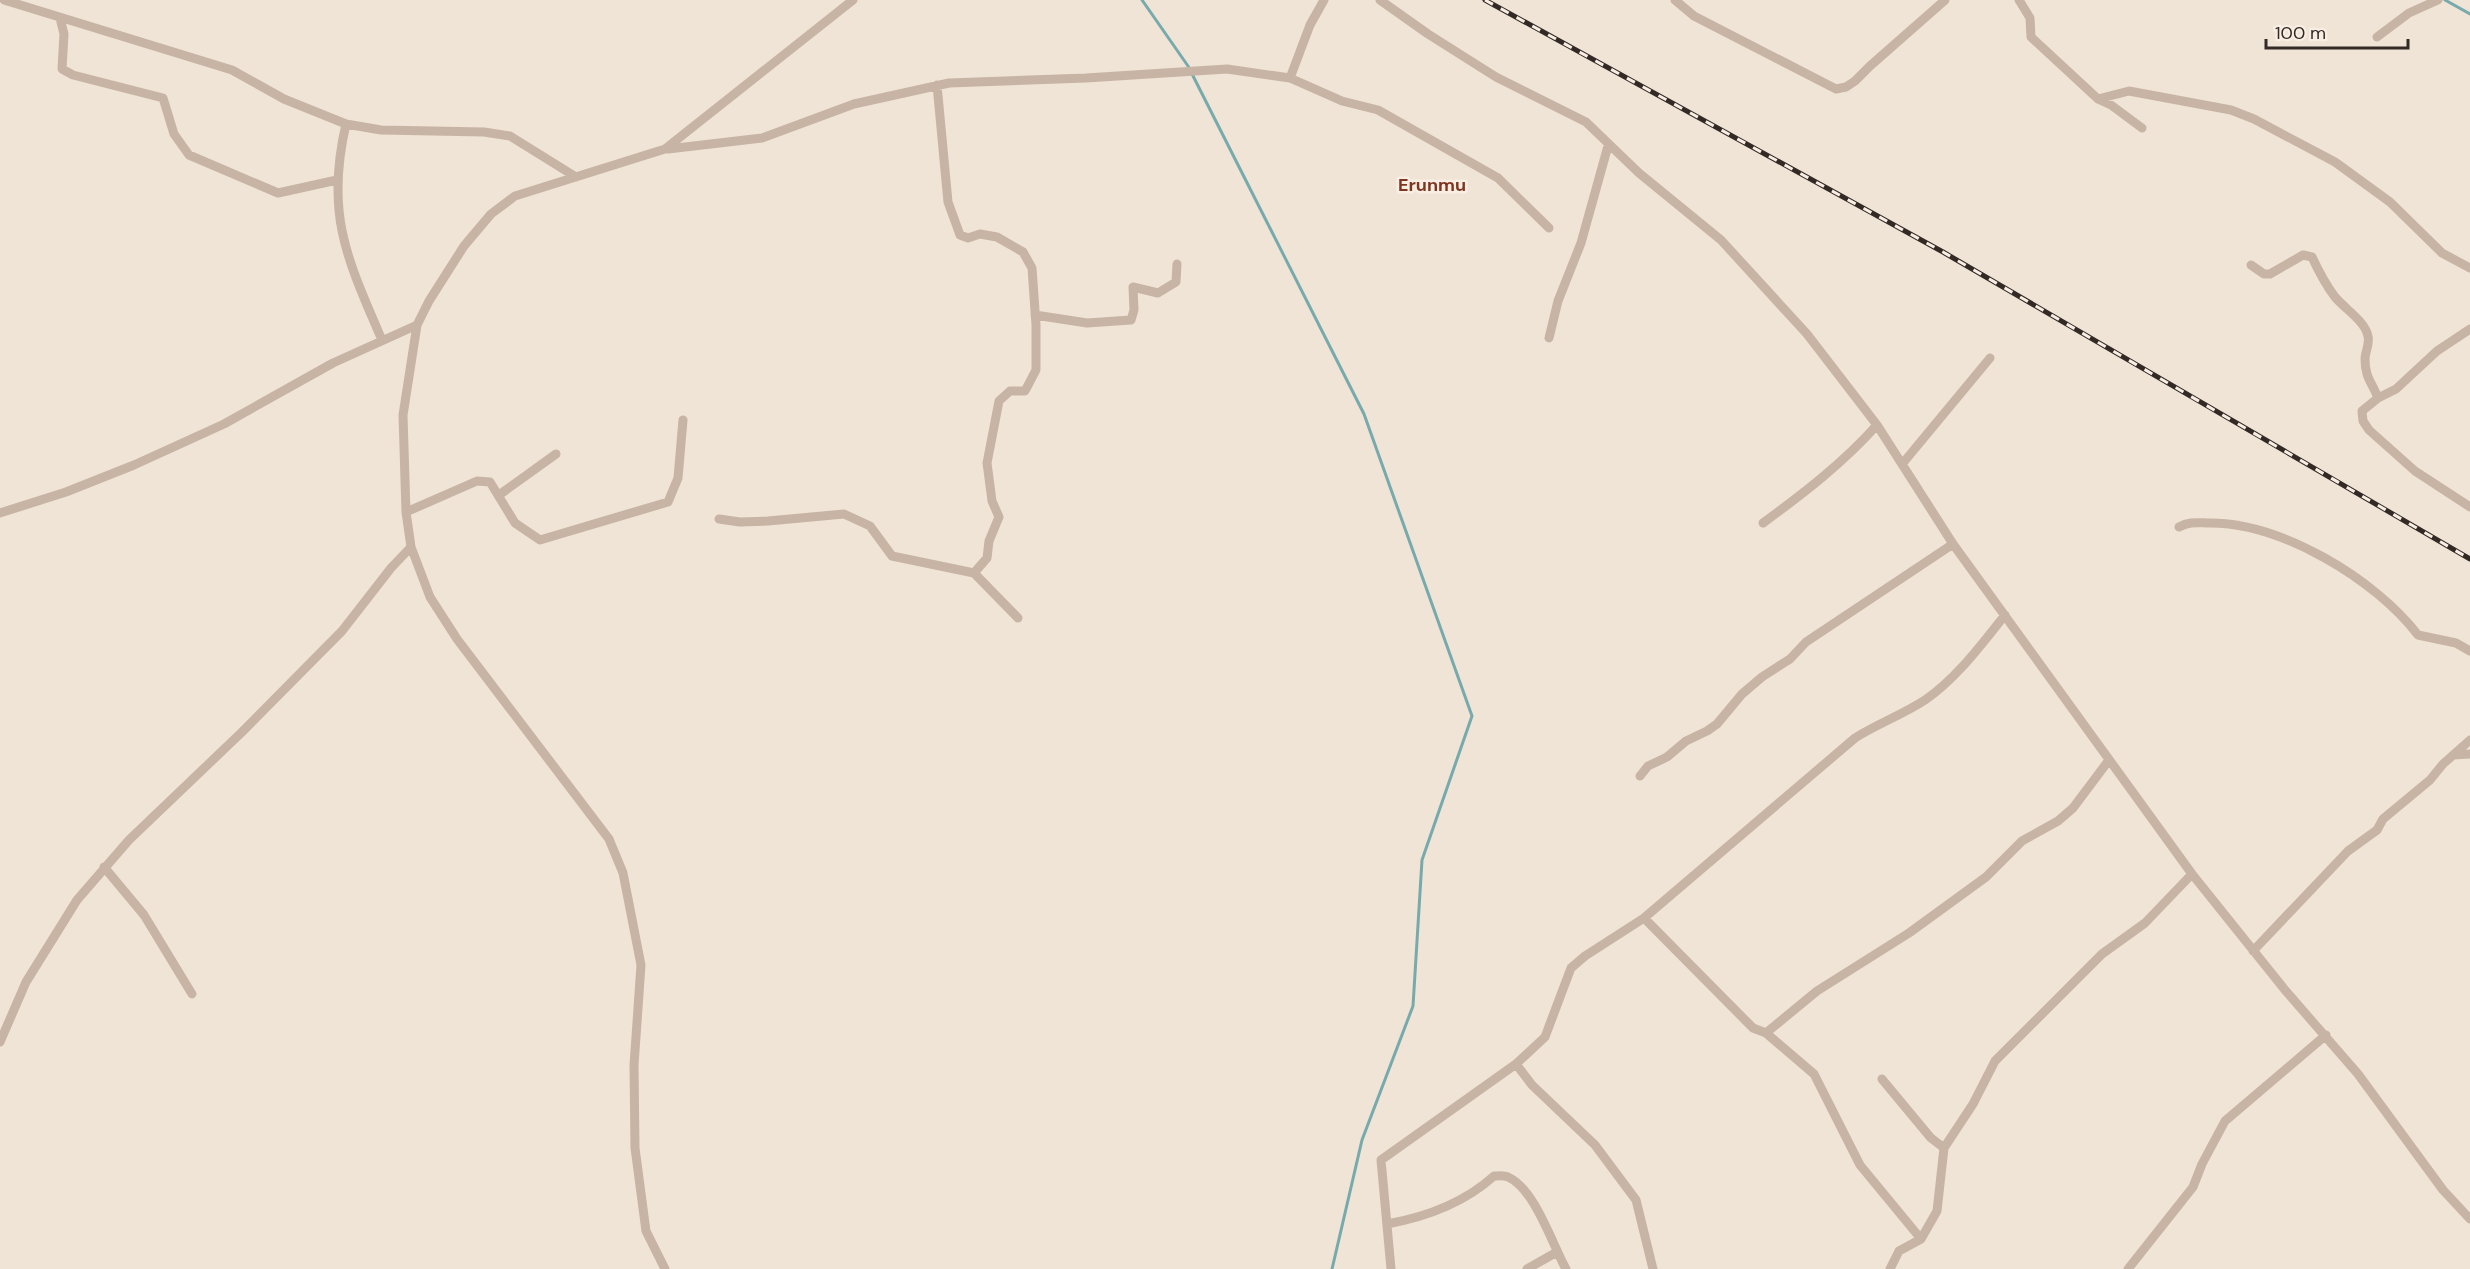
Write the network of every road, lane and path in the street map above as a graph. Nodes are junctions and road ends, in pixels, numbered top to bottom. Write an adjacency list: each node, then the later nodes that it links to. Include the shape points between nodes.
1 (4, 0): 9 (street)
2 (853, 0): 17 (street)
3 (1324, 0): 11 (street)
4 (1380, 0): 16 (street, via 1496,77 1586,122)
5 (1675, 0): 6 (street, via 1694,16 1836,89 1855,81)
6 (1945, 0)
7 (2019, 0): 13 (street, via 2030,18 2031,37)
8 (2438, 0): 10 (street, via 2409,13)
9 (60, 18): 14 (street, via 232,70 284,99); 19 (street, via 64,34 62,69 164,98 174,134 189,155 278,193)
10 (2378, 37)
11 (1290, 78): 12 (street, via 1227,69); 20 (street, via 1342,101 1378,110 1410,127 1498,178)
12 (938, 86): 17 (street, via 854,104 762,138); 24 (street, via 948,202 960,235 997,237 1023,252 1032,268)
13 (2098, 99): 15 (street); 23 (street, via 2129,91 2231,110 2254,119 2335,162 2390,202 2442,253)
14 (346, 124): 18 (street, via 381,130 510,136); 19 (street)
15 (2142, 128)
16 (1608, 146): 27 (street); 32 (street, via 1721,240 1807,334)
17 (665, 149): 18 (street)
18 (576, 177): 25 (street, via 515,196 491,214 464,246)
19 (337, 180): 28 (street, via 341,234)
20 (1549, 228)
21 (1177, 264): 24 (street, via 1176,282 1158,293 1133,287 1131,320 1087,323)
22 (2251, 265): 30 (street, via 2270,274 2303,255 2312,257 2336,298 2368,336 2365,368)
23 (2470, 268)
24 (1035, 315): 44 (street, via 1036,370 1025,391 1010,391 999,401 993,425 987,463 992,501 999,517 987,558)
25 (417, 325): 28 (street); 38 (street, via 403,415)
26 (2470, 329): 30 (street, via 2437,351 2396,389)
27 (1549, 338)
28 (382, 340): 37 (street, via 224,424 135,465)
29 (1990, 358): 34 (street)
30 (2378, 398): 36 (street, via 2362,411 2369,430 2415,471)
31 (683, 420): 35 (street, via 678,478 668,502 540,540 515,523)
32 (1877, 425): 34 (street); 40 (street, via 1819,482)
33 (556, 454): 35 (street)
34 (1903, 463): 42 (street)
35 (500, 495): 38 (street, via 490,482 477,481)
36 (2470, 507)
37 (0, 513)
38 (406, 513): 43 (street)
39 (719, 519): 44 (street, via 798,520 844,514 870,526 892,556)
40 (1763, 523)
41 (2179, 527): 47 (street, via 2188,522 2232,523 2301,545 2329,560 2388,603 2418,636 2457,643)
42 (1953, 544): 45 (street); 52 (street, via 1806,642 1790,659 1742,694 1716,724 1648,766)
43 (411, 547): 53 (street, via 342,631); 68 (street, via 430,597 446,622 609,839 623,873 640,965 634,1065 635,1148 646,1231)
44 (974, 573): 46 (street)
45 (2005, 615): 51 (street); 55 (street, via 1944,684 1897,717 1854,738)
46 (1018, 618)
47 (2470, 651)
48 (2470, 740): 50 (street)
49 (2470, 754): 50 (street)
50 (2453, 755): 56 (street, via 2377,830 2343,856)
51 (2109, 760): 54 (street); 58 (street, via 2073,808 2058,820 2022,841 1986,877 1909,933 1817,991)
52 (1640, 776)
53 (104, 867): 57 (street, via 144,915); 60 (street, via 76,900 26,982)
54 (2192, 874): 56 (street); 63 (street, via 2145,923 2102,954 1995,1061)
55 (1644, 918): 58 (street, via 1753,1028); 61 (street, via 1571,968 1545,1037)
56 (2253, 951): 59 (street)
57 (192, 994)
58 (1766, 1033): 66 (street, via 1814,1074 1860,1165)
59 (2326, 1035): 64 (street, via 2443,1190); 74 (street, via 2225,1121 2193,1187)
60 (0, 1042)
61 (1516, 1064): 65 (street, via 1381,1160); 72 (street, via 1532,1085 1595,1145 1636,1200)
62 (1882, 1079): 63 (street)
63 (1944, 1148): 66 (street, via 1937,1211)
64 (2470, 1219)
65 (1387, 1224): 67 (street, via 1437,1212 1494,1176 1507,1176 1521,1186 1536,1207); 69 (street)
66 (1921, 1239): 73 (street, via 1899,1251)
67 (1557, 1252): 70 (street); 71 (street)
68 (664, 1269)
69 (1391, 1269)
70 (1527, 1269)
71 (1566, 1269)
72 (1653, 1269)
73 (1890, 1269)
74 (2128, 1269)

